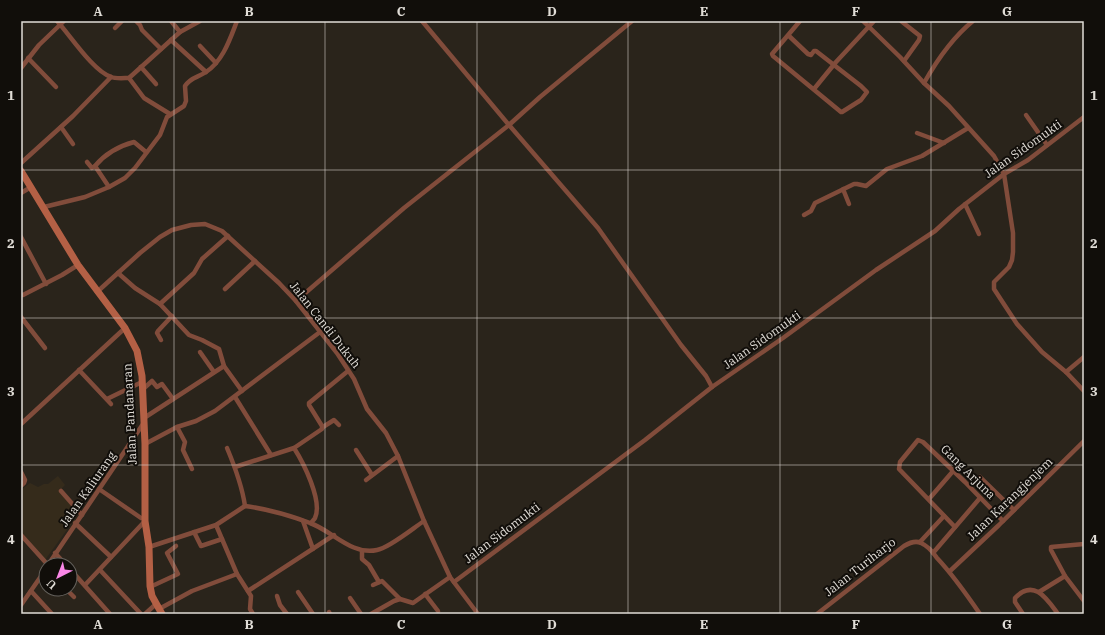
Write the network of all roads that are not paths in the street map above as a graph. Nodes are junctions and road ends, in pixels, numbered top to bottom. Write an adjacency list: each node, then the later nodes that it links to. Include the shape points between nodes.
1 (122, 21): 15 (street)
2 (136, 21): 20 (street)
3 (171, 21): 16 (street)
4 (200, 21): 16 (street)
5 (237, 21): 23 (street, via 227,46)
6 (422, 21): 37 (street)
7 (632, 21): 37 (street)
8 (800, 21): 17 (street)
9 (863, 21): 14 (street)
10 (874, 21): 14 (street)
11 (901, 21): 22 (street, via 920,36)
12 (973, 21): 30 (street, via 946,48)
13 (61, 22): 21 (street); 28 (street, via 92,62)
14 (870, 27): 22 (street); 24 (street)
15 (116, 28)
16 (180, 32): 18 (street)
17 (788, 35): 24 (street, via 809,55 816,52); 33 (street, via 772,55)
18 (171, 40): 20 (street); 27 (street)
19 (200, 46): 23 (street)
20 (161, 50): 26 (street)
21 (28, 58): 25 (street); 32 (street)
22 (904, 61): 30 (street)
23 (216, 63): 27 (street)
24 (834, 65): 33 (street); 33 (street, via 866,90 867,94 840,112)
25 (21, 68)
26 (141, 68): 29 (street); 31 (street)
27 (206, 72): 34 (street, via 188,80 185,86 184,106)
28 (111, 77): 29 (street); 38 (street)
29 (129, 78): 34 (street, via 144,98)
30 (924, 83): 39 (street)
31 (156, 84)
32 (56, 88)
33 (814, 90)
34 (170, 114): 44 (street, via 160,135)
35 (1026, 115): 43 (street)
36 (1084, 117): 43 (street, Jalan Sidomukti)
37 (509, 125): 68 (street, via 404,208); 84 (street, via 598,228)
38 (61, 127): 42 (street); 46 (street)
39 (968, 128): 41 (street); 49 (street, via 994,156)
40 (917, 133): 41 (street)
41 (944, 143): 52 (street, via 922,156 887,169 866,186 857,184)
42 (73, 144)
43 (1047, 145): 49 (street, Jalan Sidomukti)
44 (146, 152): 47 (street, via 134,142 125,144); 51 (street, via 125,178)
45 (87, 162): 47 (street, via 92,168)
46 (21, 163)
47 (95, 166): 51 (street)
48 (21, 171): 50 (main road, Jalan Pandanaran)
49 (1004, 174): 55 (street, Jalan Sidomukti); 82 (street, via 1013,233 1013,252 1009,267 994,282 994,289 1017,324 1042,352)
50 (31, 187): 53 (street); 56 (main road, Jalan Pandanaran)
51 (109, 187): 56 (street, via 85,197)
52 (843, 189): 54 (street); 57 (street, via 815,203 811,211)
53 (21, 193)
54 (849, 204)
55 (965, 204): 58 (street); 84 (street, Jalan Sidomukti, via 935,231)
56 (44, 207): 62 (main road, Jalan Pandanaran)
57 (804, 215)
58 (979, 234)
59 (228, 236): 61 (street, Jalan Candi Dukuh); 63 (street, Jalan Candi Dukuh, via 205,224 172,230); 69 (street, via 202,260 194,273)
60 (21, 237): 64 (street)
61 (255, 261): 65 (street); 68 (street, Jalan Candi Dukuh)
62 (78, 265): 64 (street); 66 (main road, Jalan Pandanaran)
63 (118, 273): 66 (street, Jalan Candi Dukuh); 69 (street)
64 (46, 284): 67 (street)
65 (225, 289)
66 (97, 292): 72 (main road, Jalan Pandanaran)
67 (21, 295)
68 (296, 301): 73 (street, Jalan Candi Dukuh)
69 (160, 304): 70 (street)
70 (172, 316): 74 (street, via 157,333); 78 (street, via 189,335 219,349)
71 (21, 317): 75 (street)
72 (125, 328): 79 (street); 83 (main road, Jalan Pandanaran, via 137,351)
73 (320, 332): 80 (street, Jalan Candi Dukuh); 86 (street)
74 (161, 340)
75 (45, 348)
76 (200, 352): 81 (street)
77 (1084, 357): 82 (street)
78 (224, 366): 81 (street); 86 (street)
79 (79, 370): 89 (street); 93 (street)
80 (348, 371): 96 (street, via 309,403); 103 (street, Jalan Candi Dukuh, via 367,409 386,434)
81 (214, 372): 90 (street)
82 (1066, 372): 87 (street)
83 (142, 382): 85 (main road, Jalan Pandanaran); 89 (street)
84 (712, 387): 153 (street, Jalan Sidomukti)
85 (142, 390): 90 (street, via 152,381 158,387 162,384); 92 (main road, Jalan Pandanaran)
86 (242, 391): 88 (street)
87 (1084, 391)
88 (235, 397): 95 (street, via 216,411); 102 (street)
89 (107, 399): 91 (street)
90 (173, 399): 92 (street)
91 (111, 404)
92 (144, 421): 98 (main road, Jalan Pandanaran); 112 (street, Jalan Kaliurang)
93 (21, 424)
94 (339, 425): 96 (street, via 334,420)
95 (177, 427): 98 (street); 105 (street, via 185,442 183,450)
96 (323, 427): 100 (street)
97 (1084, 441): 117 (street, Jalan Karangjenjem)
98 (145, 444): 120 (main road, Jalan Pandanaran)
99 (227, 448): 104 (street)
100 (294, 448): 102 (street); 125 (street, via 310,479 316,498 317,509)
101 (356, 450): 108 (street)
102 (271, 455): 104 (street)
103 (398, 456): 108 (street); 122 (street, Jalan Candi Dukuh)
104 (235, 467): 116 (street)
105 (192, 469)
106 (954, 470): 114 (street, Gang Arjuna); 115 (street); 115 (street, Gang Arjuna, via 920,440 900,462 899,469)
107 (21, 472): 111 (street, via 25,480)
108 (372, 475): 110 (street)
109 (980, 477): 117 (street)
110 (366, 480)
111 (21, 486)
112 (99, 489): 118 (street, Jalan Kaliurang); 120 (street)
113 (62, 491): 118 (street)
114 (980, 498): 123 (street, Gang Arjuna); 127 (street)
115 (929, 500): 119 (street)
116 (245, 506): 121 (street); 126 (street)
117 (1014, 510): 123 (street, Jalan Karangjenjem)
118 (82, 515): 124 (street, Jalan Kaliurang)
119 (944, 516): 127 (street); 132 (street)
120 (143, 519): 135 (main road, Jalan Pandanaran); 144 (street)
121 (303, 521): 125 (street); 136 (street)
122 (424, 521): 138 (street, via 377,550); 149 (street, Jalan Candi Dukuh)
123 (1003, 522): 146 (street, Jalan Karangjenjem)
124 (75, 523): 140 (street, Jalan Kaliurang); 144 (street)
125 (311, 523): 130 (street)
126 (216, 525): 128 (street); 131 (street)
127 (955, 527): 139 (street)
128 (194, 532): 131 (street, via 201,546); 135 (street)
129 (21, 535): 141 (street)
130 (334, 535): 136 (street); 138 (street)
131 (222, 539): 147 (street)
132 (920, 542): 139 (street); 179 (street, Jalan Turiharjo, via 904,546)
133 (1082, 543): 137 (street); 148 (street, via 1051,547)
134 (176, 546): 156 (street, via 167,553 178,574)
135 (148, 547): 156 (main road, Jalan Pandanaran)
136 (313, 549): 158 (street)
137 (1084, 550)
138 (362, 551): 152 (street, via 362,558)
139 (933, 553): 146 (street)
140 (55, 554): 142 (street, Jalan Kaliurang); 143 (street)
141 (38, 557)
142 (53, 557)
143 (58, 557)
144 (111, 557): 145 (street)
145 (100, 570): 154 (street); 171 (street)
146 (950, 571): 180 (street)
147 (237, 574): 158 (street); 167 (street, via 192,591)
148 (1066, 576): 160 (street); 165 (street)
149 (450, 577): 153 (street, Jalan Candi Dukuh); 161 (street)
150 (78, 578): 154 (street)
151 (38, 581): 157 (street, Jalan Kaliurang)
152 (379, 582): 155 (street); 164 (street, via 385,583)
153 (454, 582): 178 (street, Jalan Candi Dukuh)
154 (85, 585): 170 (street)
155 (373, 585)
156 (150, 587): 167 (main road, Jalan Pandanaran)
157 (31, 591): 166 (street, Jalan Kaliurang); 169 (street)
158 (248, 592): 173 (street, via 251,596 250,609)
159 (298, 592): 175 (street)
160 (1040, 592): 181 (street, via 1029,590 1015,598); 182 (street)
161 (425, 594): 164 (street, via 413,603); 168 (street)
162 (277, 596): 174 (street)
163 (350, 598): 176 (street)
164 (400, 599): 177 (street)
165 (1084, 601)
166 (21, 605)
167 (159, 609): 172 (street)
168 (438, 611)
169 (52, 614)
170 (110, 614)
171 (141, 614)
172 (145, 614)
173 (253, 614)
174 (287, 614)
175 (313, 614)
176 (361, 614)
177 (371, 614)
178 (478, 614)
179 (817, 614)
180 (980, 614)
181 (1023, 614)
182 (1058, 614)

